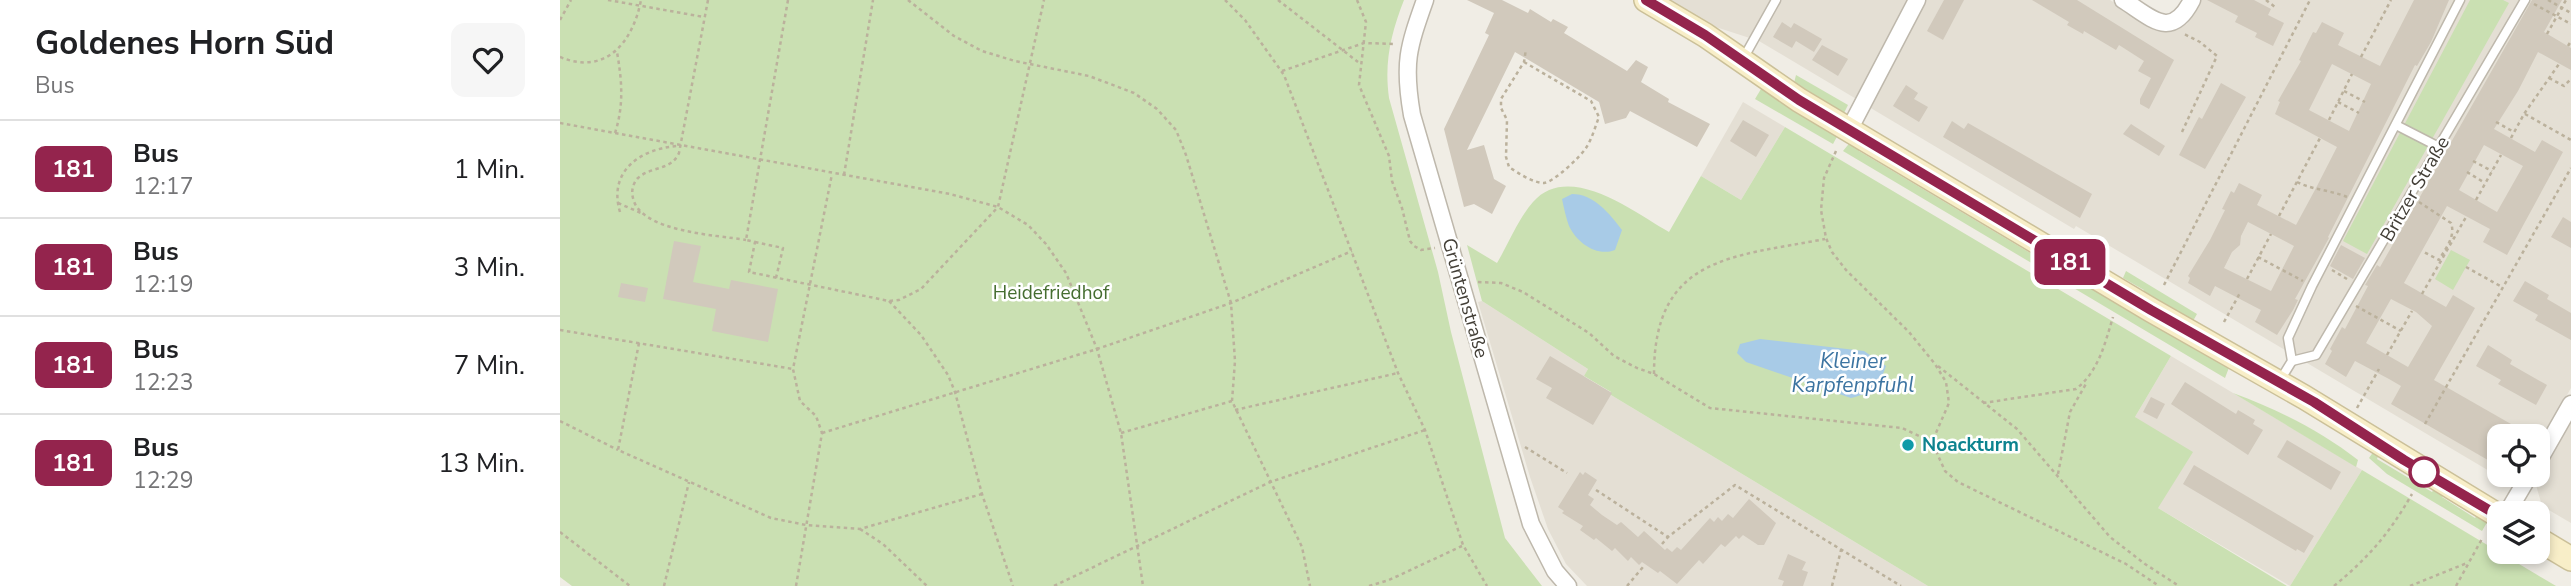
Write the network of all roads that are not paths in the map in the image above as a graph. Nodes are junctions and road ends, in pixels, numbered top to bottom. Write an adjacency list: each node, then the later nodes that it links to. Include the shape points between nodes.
1 (1424, 0): 20 (street, Grüntenstraße, via 1406,63 1412,115 1531,524)
2 (1646, 0): 9 (main road)
3 (1776, 0): 9 (lane)
4 (1917, 0): 11 (street)
5 (2123, 0): 6 (street, via 2177,29)
6 (2192, 0)
7 (2460, 0): 10 (lane)
8 (2526, 0): 12 (lane, Britzer Straße)
9 (1742, 61): 11 (main road)
10 (2396, 125): 12 (lane); 13 (lane, via 2288,338)
11 (1849, 130): 14 (main road)
12 (2438, 147): 13 (lane, Britzer Straße, via 2316,355)
13 (2292, 361): 14 (lane)
14 (2279, 382): 17 (main road)
15 (2571, 404): 16 (street)
16 (2550, 441)
17 (2487, 509)
18 (2550, 546): 19 (main road)
19 (2571, 559)
20 (1568, 586)

